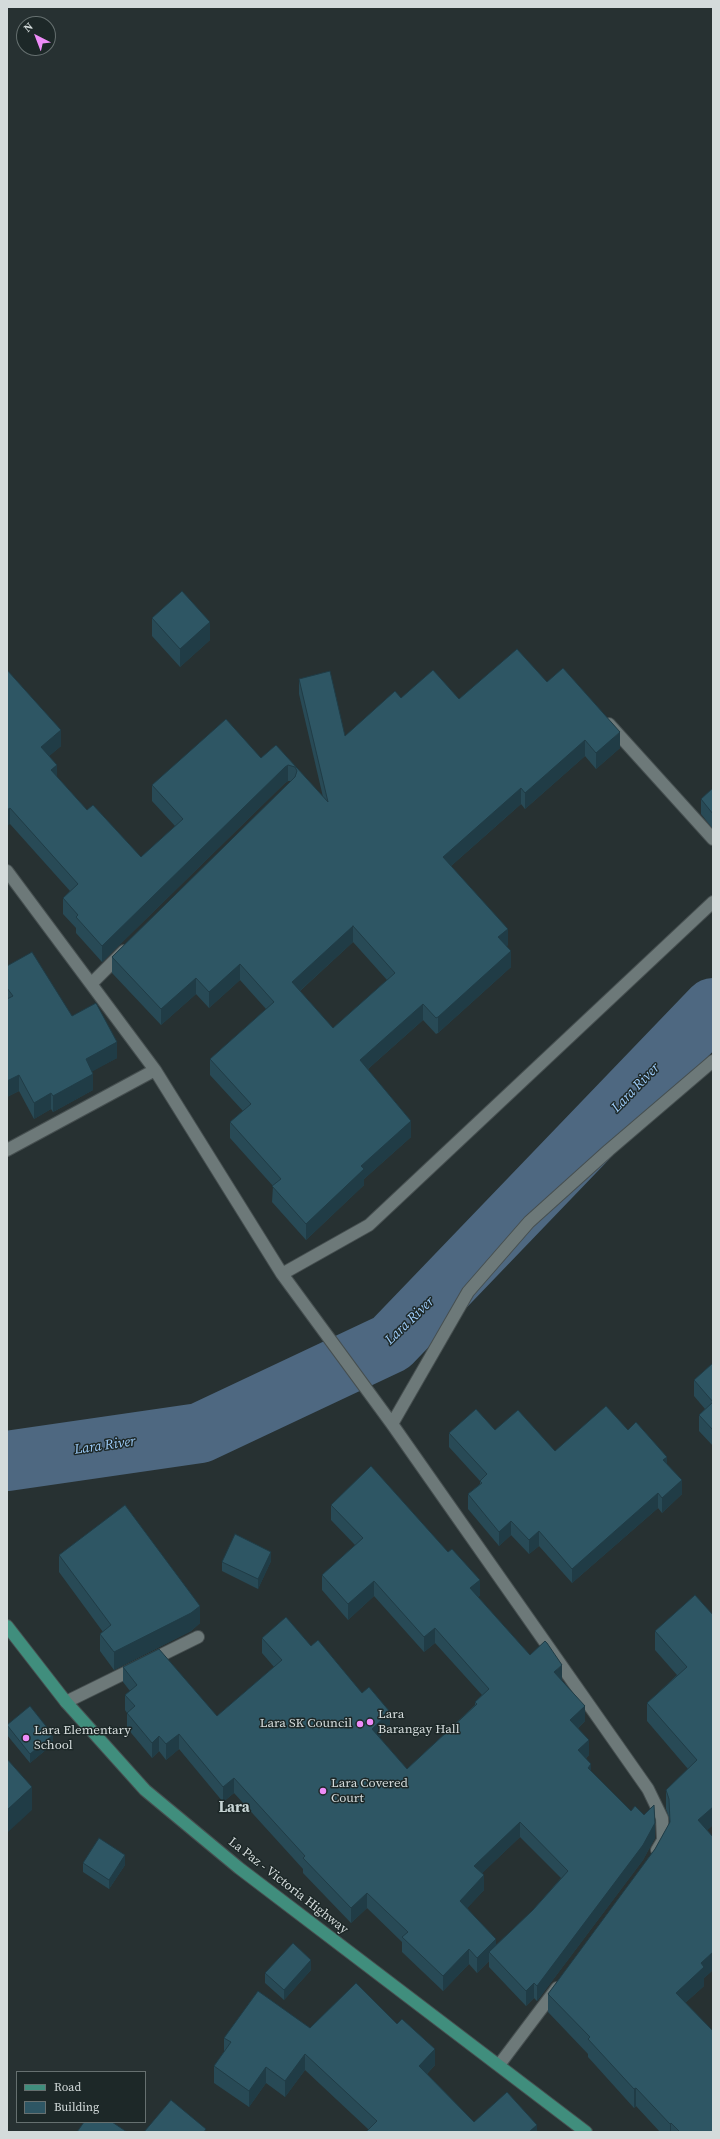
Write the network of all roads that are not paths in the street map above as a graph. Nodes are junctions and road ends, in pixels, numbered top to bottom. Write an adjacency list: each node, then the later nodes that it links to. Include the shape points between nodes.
1 (601, 714): 2 (street)
2 (713, 839)
3 (7, 871): 6 (street)
4 (713, 902): 10 (street, via 368,1225)
5 (130, 945): 6 (street)
6 (91, 984): 8 (street)
7 (713, 1062): 11 (street, via 608,1150 529,1222 468,1292)
8 (155, 1070): 9 (street); 10 (street)
9 (7, 1150)
10 (282, 1274): 11 (street)
11 (392, 1424): 15 (street, via 648,1789 662,1818 663,1840)
12 (7, 1626): 14 (main road, La Paz - Victoria Highway)
13 (198, 1637): 14 (street)
14 (66, 1702): 17 (main road, La Paz - Victoria Highway, via 145,1790 239,1868)
15 (653, 1858)
16 (565, 1977): 17 (street)
17 (499, 2065): 18 (main road, La Paz - Victoria Highway)
18 (586, 2132)

